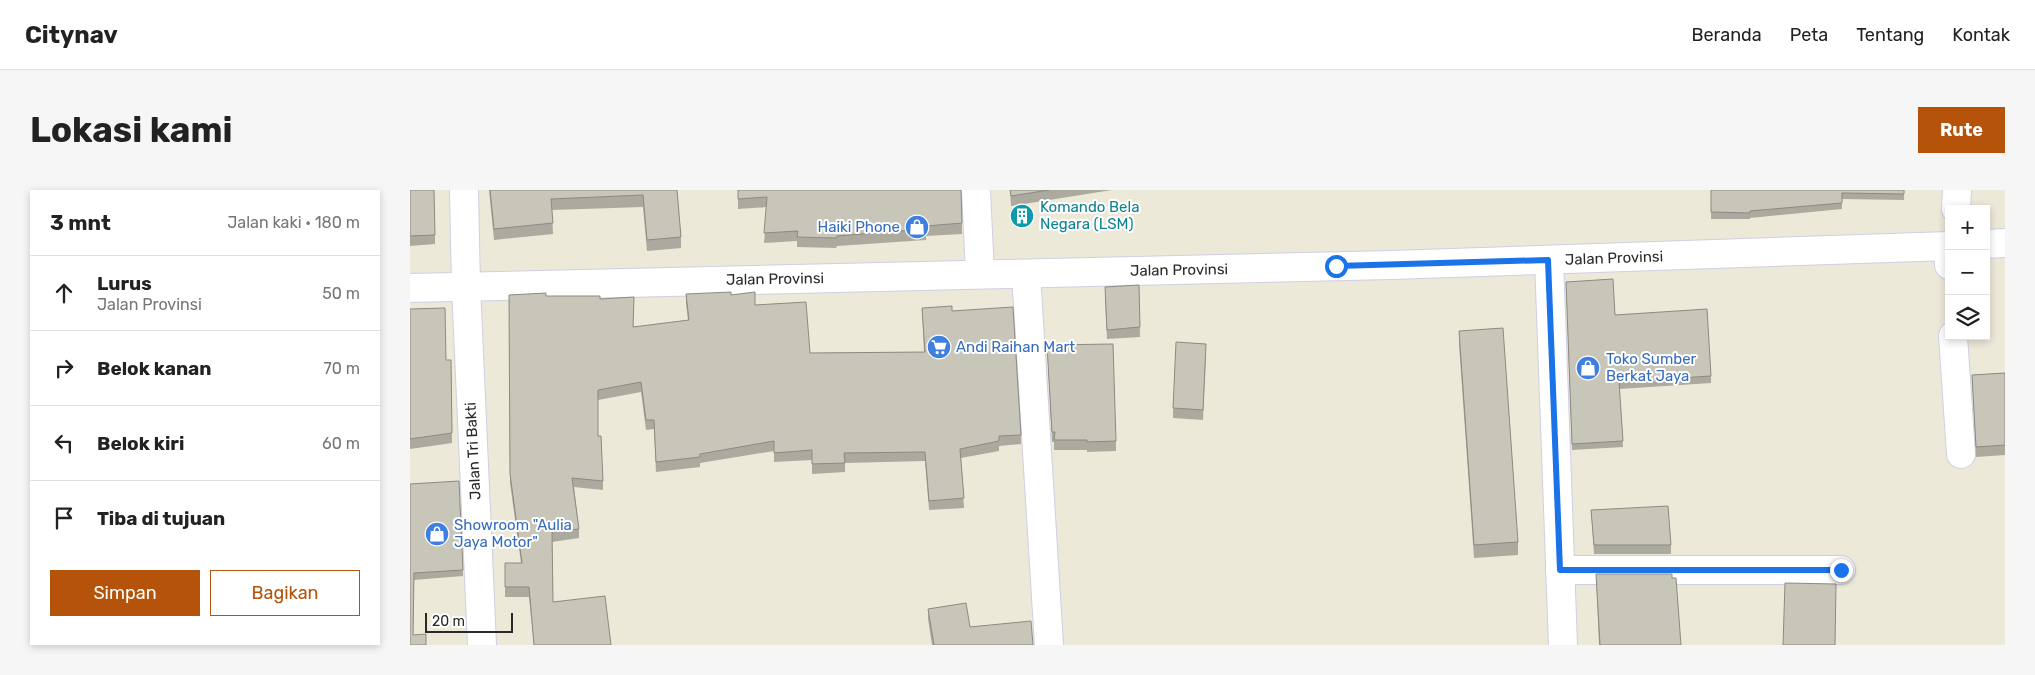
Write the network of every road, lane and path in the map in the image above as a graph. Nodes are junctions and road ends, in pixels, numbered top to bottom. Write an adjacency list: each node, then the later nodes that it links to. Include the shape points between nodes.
1 (464, 190): 11 (street, Jalan Tri Bakti)
2 (976, 190): 9 (street)
3 (1957, 190): 4 (street)
4 (1956, 205)
5 (2005, 243): 6 (street)
6 (1990, 244)
7 (1945, 252): 8 (street, Jalan Provinsi)
8 (1548, 260): 10 (street, Jalan Provinsi); 15 (street)
9 (980, 274): 10 (street, Jalan Provinsi); 11 (street, Jalan Provinsi)
10 (1026, 274): 18 (street)
11 (466, 286): 12 (street, Jalan Provinsi); 17 (street, Jalan Tri Bakti)
12 (410, 288)
13 (1953, 340): 14 (street)
14 (1961, 454)
15 (1560, 570): 16 (street); 19 (street)
16 (1841, 570)
17 (482, 645)
18 (1049, 645)
19 (1563, 645)

